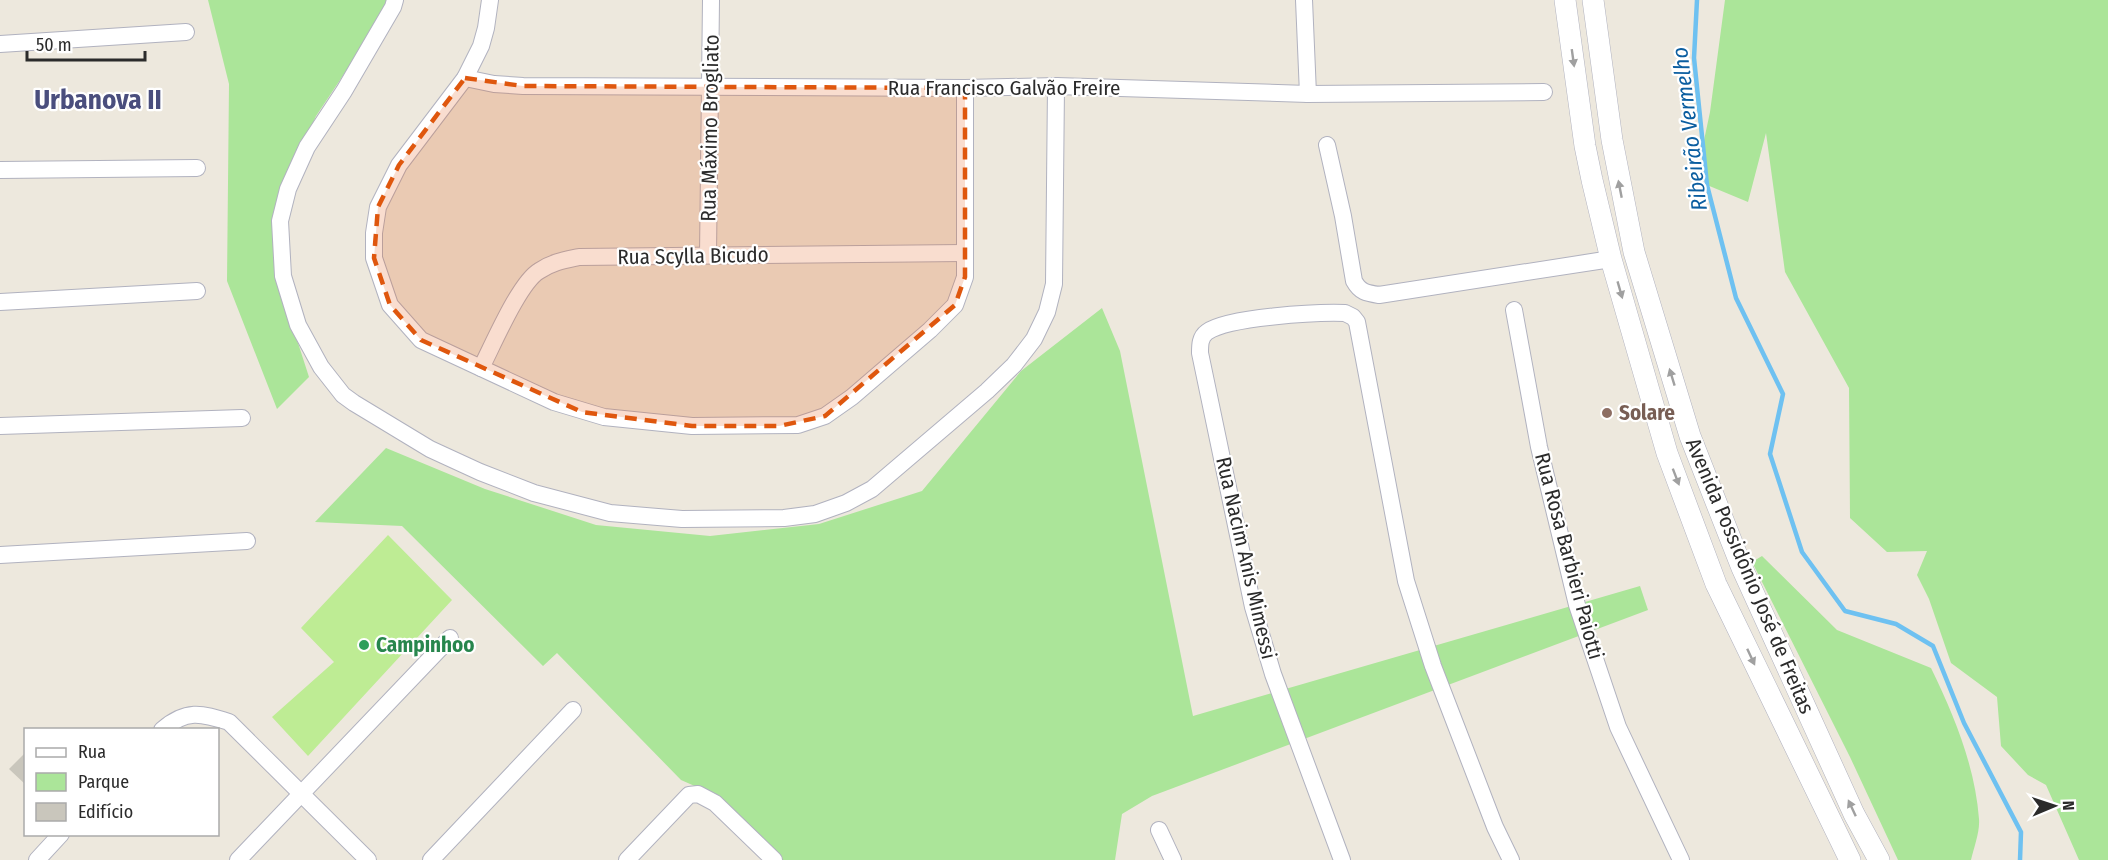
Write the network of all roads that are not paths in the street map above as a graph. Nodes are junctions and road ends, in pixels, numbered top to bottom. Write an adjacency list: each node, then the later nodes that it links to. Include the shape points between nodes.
1 (395, 0): 10 (street, via 344,91 306,147 288,189 280,221 283,276 298,325 321,367 354,403 480,472 534,493 610,513 682,519 784,518 836,507 873,489 1014,365 1034,339 1054,284)
2 (490, 0): 9 (street, via 486,28)
3 (711, 0): 11 (street, Rua Máximo Brogliato)
4 (1304, 0): 14 (street)
5 (1565, 0): 17 (street, Avenida Possidônio José de Freitas, one-way to 17)
6 (1593, 0): 15 (street, Avenida Possidônio José de Freitas)
7 (186, 32): 8 (street)
8 (0, 44)
9 (465, 78): 11 (street, Rua Francisco Galvão Freire, via 523,86); 27 (street, via 399,165 378,207 374,258 390,305 421,339)
10 (1056, 86): 12 (street, Rua Francisco Galvão Freire); 14 (street, Rua Francisco Galvão Freire)
11 (711, 87): 12 (street, Rua Francisco Galvão Freire); 22 (street, Rua Máximo Brogliato)
12 (965, 88): 21 (street)
13 (1544, 92): 14 (street, Rua Francisco Galvão Freire)
14 (1308, 94)
15 (1612, 140): 17 (street); 20 (street, Avenida Possidônio José de Freitas, one-way to 15)
16 (1328, 145): 23 (street, via 1354,281 1364,293 1378,295)
17 (1585, 146): 23 (street, Avenida Possidônio José de Freitas)
18 (197, 168): 19 (street)
19 (0, 170)
20 (1634, 252): 23 (street); 49 (street, Avenida Possidônio José de Freitas, one-way to 20, via 1854,814 1742,568 1690,436)
21 (964, 253): 22 (street, Rua Scylla Bicudo); 27 (street, via 965,277 955,305 852,397 825,416 798,424 692,426 604,417 554,402)
22 (708, 255): 27 (street, Rua Scylla Bicudo, via 579,257 556,262 537,272 526,284)
23 (1611, 260): 48 (street, Avenida Possidônio José de Freitas, one-way to 48, via 1667,453 1716,584)
24 (197, 291): 25 (street)
25 (0, 302)
26 (1514, 310): 47 (street, Rua Rosa Barbieri Paiotti, via 1539,447 1577,606 1618,727)
27 (481, 368)
28 (242, 418): 29 (street)
29 (0, 426)
30 (247, 541): 31 (street)
31 (0, 555)
32 (450, 638): 35 (street)
33 (573, 710): 41 (street)
34 (163, 728): 35 (street, via 190,714 229,722)
35 (301, 792): 39 (street); 40 (street)
36 (1159, 830): 44 (street)
37 (59, 836): 38 (street)
38 (37, 860)
39 (238, 860)
40 (368, 860)
41 (431, 860)
42 (627, 860): 43 (street, via 689,795 698,794 715,803)
43 (774, 860)
44 (1173, 860)
45 (1342, 860): 46 (street, Rua Nacim Anis Mimessi, via 1273,674 1253,607 1200,353 1207,332 1260,318 1345,313 1357,322 1406,581 1433,666)
46 (1511, 860)
47 (1681, 860)
48 (1850, 860)
49 (1879, 860)

